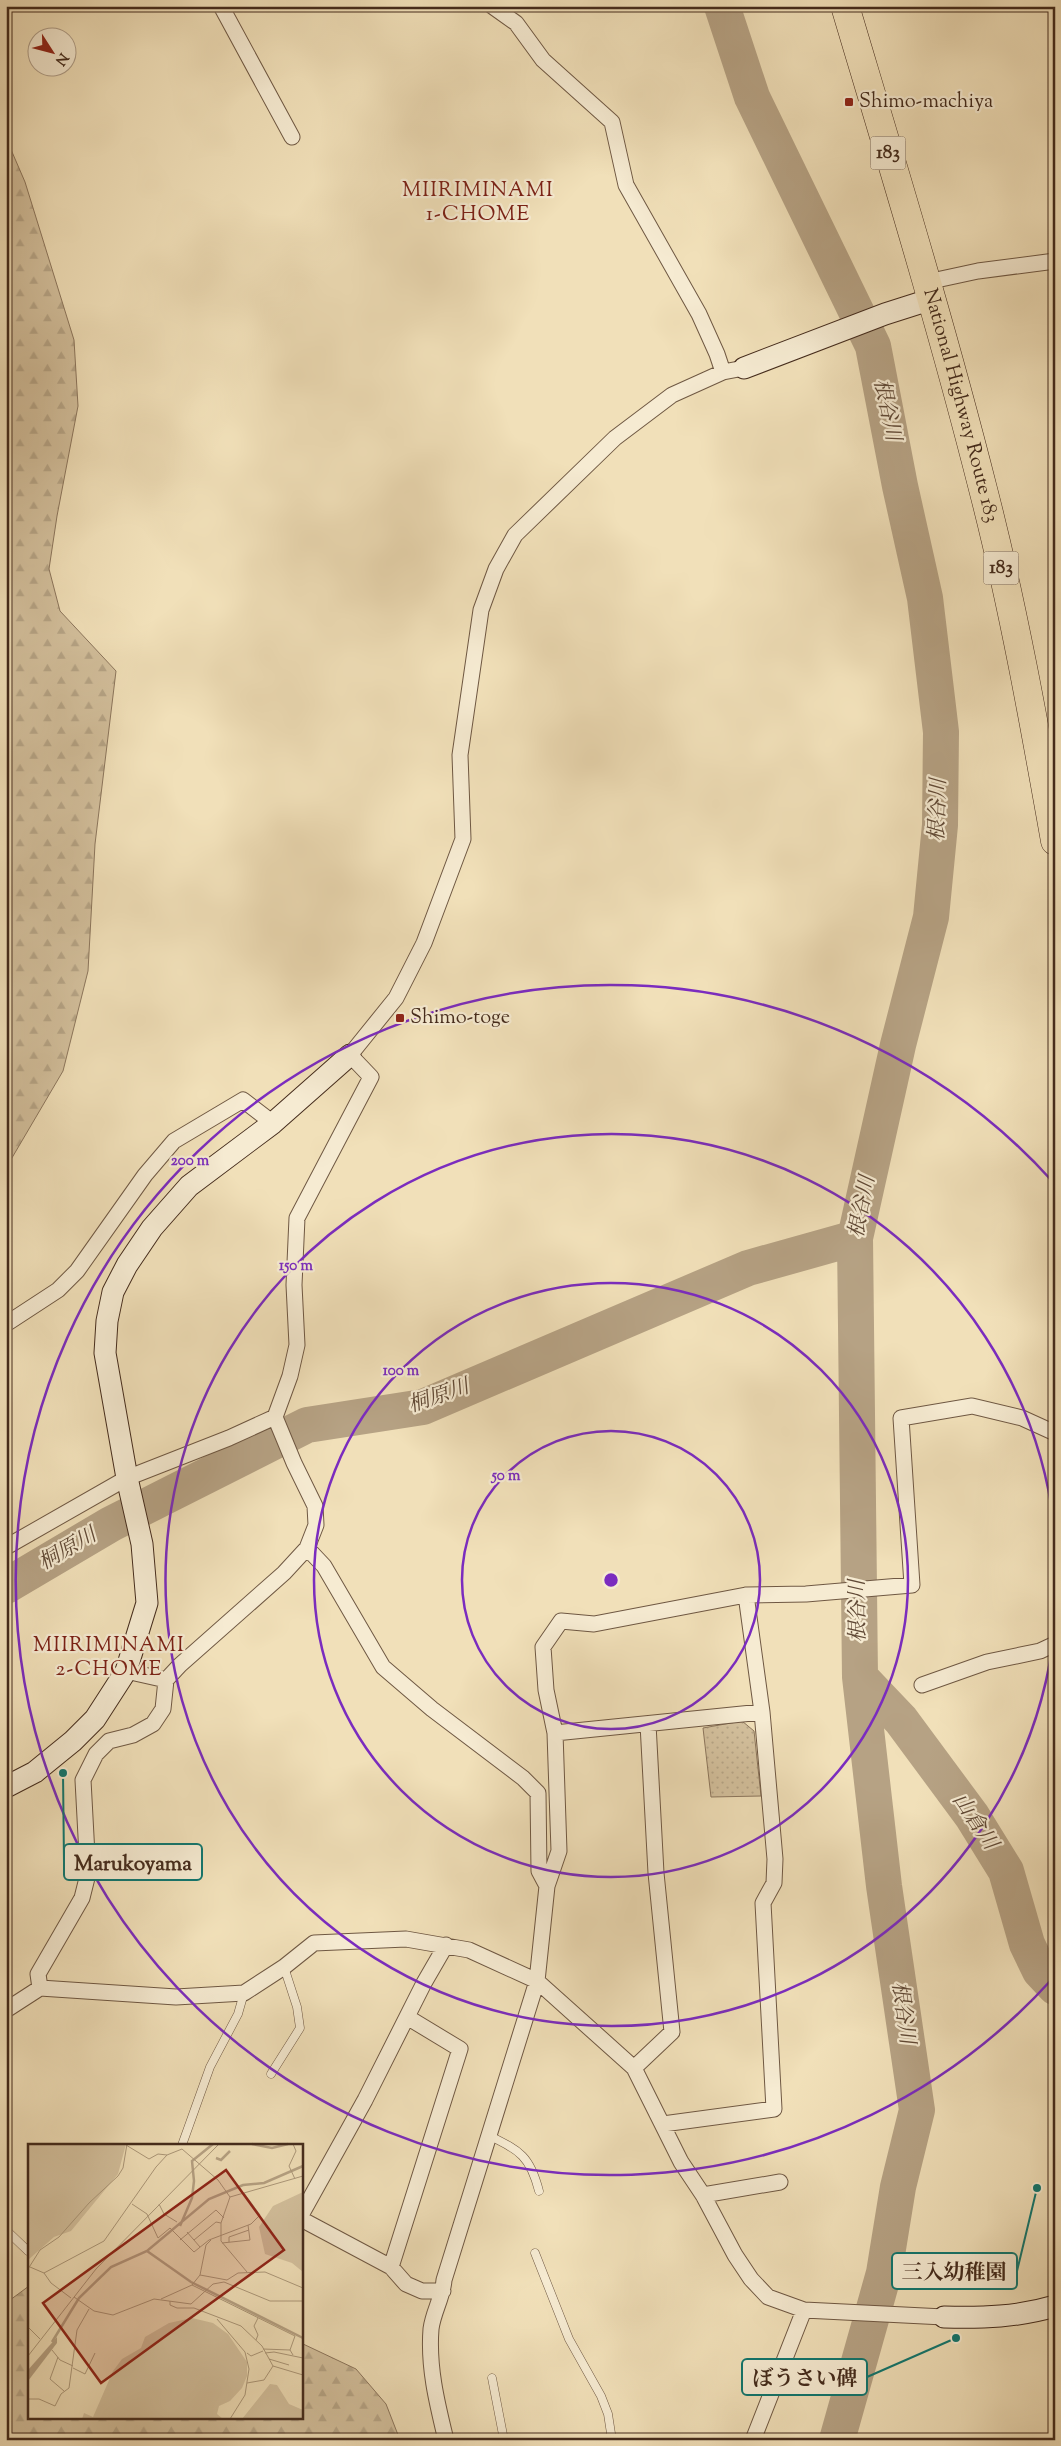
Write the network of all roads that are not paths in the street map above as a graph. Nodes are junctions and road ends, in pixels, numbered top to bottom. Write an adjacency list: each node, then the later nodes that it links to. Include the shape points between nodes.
1 (221, 6): 4 (street)
2 (492, 6): 8 (street, via 516,23 543,60 612,122 626,185 699,314)
3 (845, 6): 6 (highway, National Highway Route 183 / 183)
4 (292, 137)
5 (1055, 261): 6 (street, via 978,271)
6 (930, 291): 7 (street, via 885,314); 9 (highway, National Highway Route 183 / 183, via 984,490 1026,677)
7 (744, 368): 8 (street)
8 (723, 372): 10 (street, via 672,395 615,438 515,535 496,569 481,610 460,755 463,839 424,943 396,998)
9 (1055, 841)
10 (350, 1055): 11 (street); 13 (street, via 371,1077 297,1218 294,1285 297,1345)
11 (273, 1123): 12 (street, via 243,1100 174,1141 77,1271 58,1290); 15 (street, via 189,1186 152,1228 127,1265 114,1292 107,1321 105,1353)
12 (6, 1324)
13 (276, 1419): 15 (street); 17 (street, via 315,1506 316,1525)
14 (1055, 1433): 18 (street, via 1022,1418 972,1406 902,1418 912,1585)
15 (128, 1483): 16 (street); 20 (street, via 142,1544 147,1603)
16 (6, 1547)
17 (307, 1548): 21 (street, via 284,1573); 27 (street, via 324,1566 383,1667 538,1793 539,1870)
18 (746, 1596): 23 (street); 25 (street, via 594,1624 561,1621 543,1647 546,1690)
19 (1055, 1644): 22 (street, via 1040,1651 987,1662)
20 (126, 1671): 21 (street); 26 (street, via 95,1719 73,1741 35,1772)
21 (166, 1680): 31 (street, via 163,1709 153,1724 134,1735 109,1741 96,1754 83,1780 88,1874 82,1898 38,1974)
22 (922, 1685)
23 (762, 1712): 24 (street); 37 (street, via 775,1859 774,1883 763,1903 774,2109)
24 (648, 1724): 25 (street); 35 (street, via 656,1873 672,2032)
25 (555, 1733): 27 (street, via 559,1851)
26 (6, 1787)
27 (547, 1886): 30 (street)
28 (446, 1945): 29 (street, via 406,1939 314,1943); 30 (street, via 469,1950); 34 (street)
29 (284, 1967): 32 (street); 36 (lane, via 300,2028)
30 (537, 1982): 35 (street); 38 (street)
31 (40, 1988): 32 (street, via 176,1997); 33 (street)
32 (244, 1993): 39 (lane, via 238,2014 210,2067)
33 (6, 2010)
34 (408, 2017): 43 (street); 48 (street, via 460,2049)
35 (634, 2068): 37 (street)
36 (271, 2074)
37 (663, 2124): 42 (street, via 681,2162)
38 (490, 2136): 41 (lane, via 520,2151 534,2173); 49 (street)
39 (182, 2144)
40 (780, 2182): 42 (street)
41 (538, 2191)
42 (703, 2194): 51 (street, via 751,2279 768,2297)
43 (302, 2213)
44 (302, 2220): 48 (street)
45 (6, 2230): 46 (lane)
46 (28, 2251)
47 (534, 2253): 56 (lane, via 570,2339 601,2396)
48 (391, 2267): 49 (street, via 406,2284 422,2291)
49 (443, 2291): 54 (street, via 432,2328 432,2382)
50 (1055, 2306): 52 (street, via 1030,2314)
51 (809, 2310): 52 (street); 57 (street)
52 (944, 2317)
53 (492, 2378): 55 (lane)
54 (446, 2440)
55 (504, 2440)
56 (612, 2440)
57 (753, 2440)

